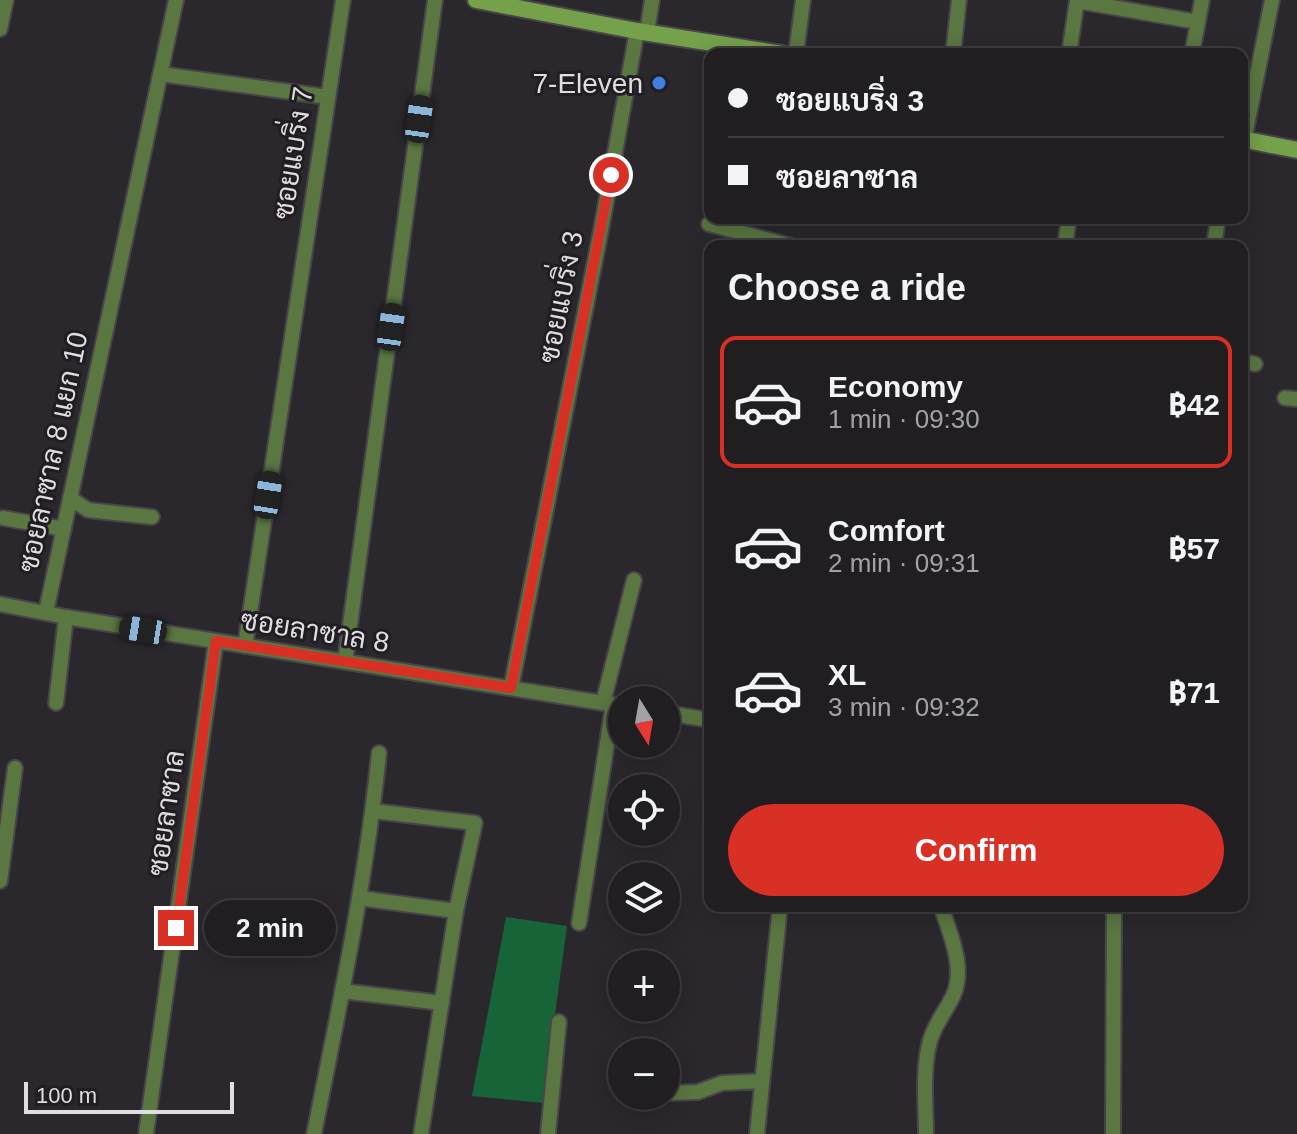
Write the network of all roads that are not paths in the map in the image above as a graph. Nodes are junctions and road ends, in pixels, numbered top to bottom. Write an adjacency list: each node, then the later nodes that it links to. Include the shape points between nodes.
1 (6, 0): 14 (street)
2 (176, 0): 21 (street, ซอยลาซาล 8 แยก 10)
3 (343, 0): 22 (street, ซอยแบริ่ง 7)
4 (435, 0): 40 (street)
5 (476, 0): 12 (main road)
6 (652, 0): 15 (street, ซอยแบริ่ง 3)
7 (803, 0): 17 (street)
8 (959, 0): 18 (street)
9 (1077, 0): 13 (street); 19 (street)
10 (1202, 0): 13 (street)
11 (1272, 0): 23 (street)
12 (508, 3): 15 (main road)
13 (1198, 22): 20 (street)
14 (0, 29)
15 (642, 32): 16 (main road); 42 (street, ซอยแบริ่ง 3)
16 (744, 48)
17 (797, 48)
18 (954, 48)
19 (1070, 48)
20 (1193, 48)
21 (160, 74): 22 (street); 30 (street, ซอยลาซาล 8 แยก 10)
22 (328, 97): 39 (street, ซอยแบริ่ง 7)
23 (1248, 116)
24 (1248, 141): 25 (main road)
25 (1297, 150)
26 (709, 224): 29 (street)
27 (1217, 224): 28 (street)
28 (1215, 239)
29 (769, 240)
30 (70, 498): 31 (street, via 88,510); 33 (street, ซอยลาซาล 8 แยก 10)
31 (152, 517)
32 (3, 518): 33 (street)
33 (64, 529): 36 (street, ซอยลาซาล 8 แยก 10)
34 (634, 580): 41 (street)
35 (0, 604): 36 (street, ซอยลาซาล 8)
36 (46, 612): 37 (street, ซอยลาซาล 8)
37 (66, 617): 38 (street, ซอยลาซาล 8); 43 (street)
38 (216, 641): 39 (street, ซอยลาซาล 8); 63 (street, ซอยลาซาล)
39 (245, 646): 40 (street, ซอยลาซาล 8)
40 (345, 662): 42 (street, ซอยลาซาล 8)
41 (616, 686)
42 (511, 688): 44 (street, ซอยลาซาล 8)
43 (56, 703)
44 (608, 704)
45 (680, 715): 46 (street)
46 (704, 719)
47 (608, 737): 57 (street)
48 (379, 753): 50 (street)
49 (15, 768): 51 (street)
50 (373, 811): 52 (street); 53 (street, via 475,823)
51 (0, 881)
52 (359, 898): 53 (street); 58 (street)
53 (456, 911): 59 (street)
54 (779, 912): 61 (street)
55 (943, 912): 68 (street, via 958,976 930,1038)
56 (1114, 912): 69 (street)
57 (579, 923)
58 (342, 991): 59 (street); 64 (street)
59 (442, 1003): 65 (street)
60 (559, 1022): 66 (street)
61 (762, 1081): 62 (street); 67 (street)
62 (680, 1093)
63 (146, 1134)
64 (314, 1134)
65 (421, 1134)
66 (548, 1134)
67 (757, 1134)
68 (926, 1134)
69 (1113, 1134)

